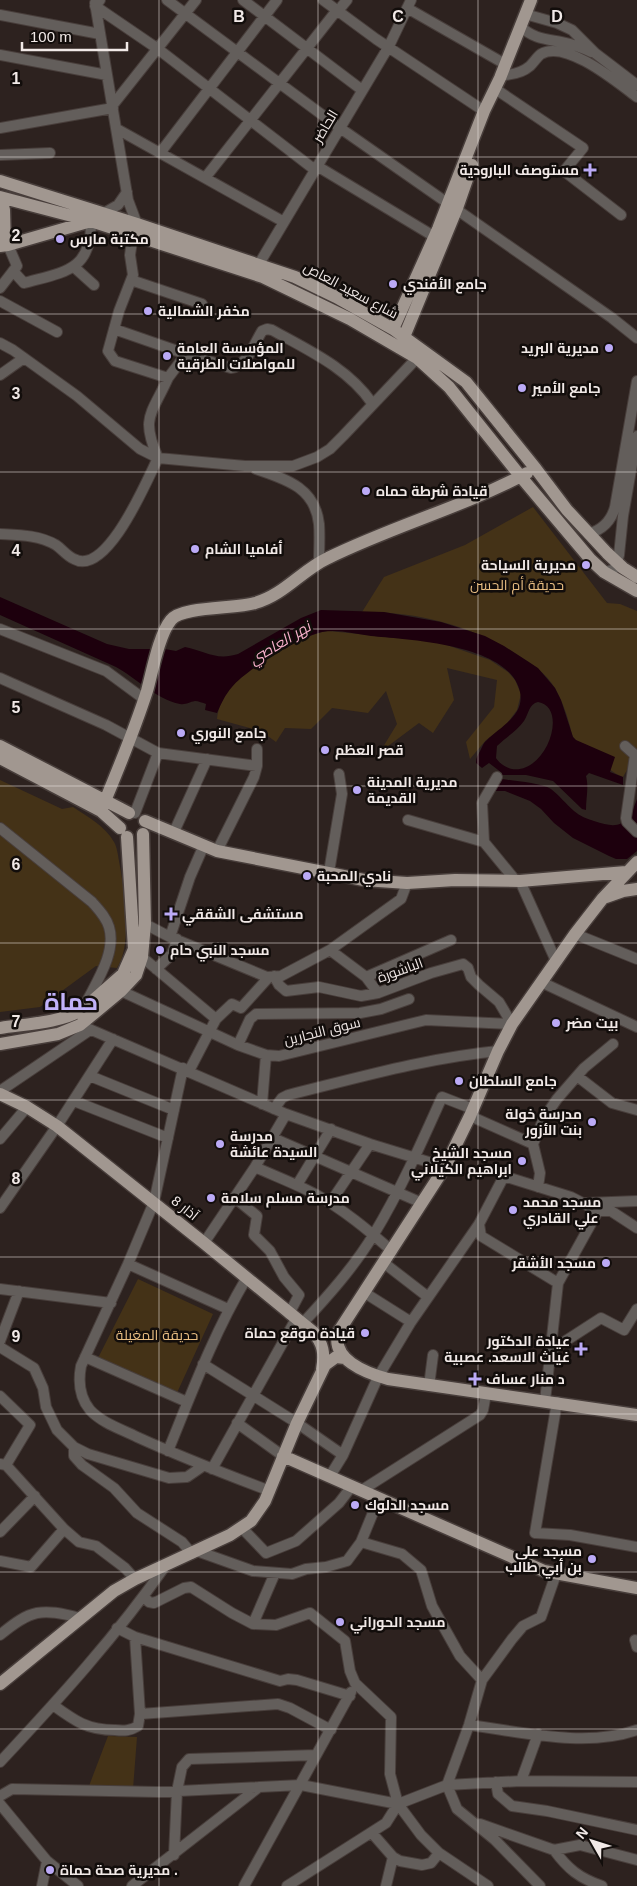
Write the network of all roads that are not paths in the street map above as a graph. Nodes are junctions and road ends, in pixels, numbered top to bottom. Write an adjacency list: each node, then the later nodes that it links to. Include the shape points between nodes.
1 (167, 0): 10 (street)
2 (196, 0): 10 (street)
3 (243, 0): 13 (street)
4 (278, 0): 13 (street)
5 (323, 0): 8 (street)
6 (531, 0): 11 (main road)
7 (96, 2): 15 (street); 18 (street)
8 (340, 4): 17 (street); 19 (street)
9 (409, 4): 17 (street, الحاضر); 25 (street)
10 (185, 14): 18 (street); 20 (street)
11 (525, 14): 14 (main road); 21 (street, via 564,26)
12 (0, 15): 15 (street)
13 (265, 17): 19 (street); 20 (street)
14 (520, 26): 16 (street); 25 (main road)
15 (100, 34): 24 (street)
16 (539, 38): 21 (street, via 573,44); 22 (street)
17 (389, 46): 29 (street, الحاضر); 32 (street)
18 (158, 49): 28 (street); 31 (street)
19 (307, 49): 26 (street); 29 (street)
20 (237, 52): 26 (street); 28 (street)
21 (595, 53): 27 (street)
22 (540, 54): 25 (street, via 529,67); 30 (street, via 558,52 578,58)
23 (0, 55): 24 (street)
24 (107, 75): 31 (street)
25 (501, 77): 32 (main road); 45 (main road); 47 (street, via 583,148 564,171)
26 (280, 83): 33 (street); 35 (street)
27 (637, 85)
28 (209, 88): 33 (street); 38 (street)
29 (362, 90): 35 (street, الحاضر)
30 (637, 97)
31 (113, 107): 34 (street); 36 (street)
32 (484, 111): 45 (main road)
33 (250, 120): 40 (street); 41 (street)
34 (0, 128)
35 (340, 128): 40 (street, الحاضر); 45 (street)
36 (116, 129): 38 (street); 43 (street)
37 (50, 153): 39 (street)
38 (160, 153): 41 (street)
39 (0, 155)
40 (316, 168): 49 (street, الحاضر); 51 (street)
41 (205, 178): 49 (street)
42 (0, 181): 46 (main road, شارع سعيد العاص)
43 (128, 192): 46 (street, via 118,205); 50 (street)
44 (0, 197): 48 (main road); 52 (main road, via 4,210)
45 (453, 205): 51 (main road); 64 (main road); 65 (street)
46 (104, 213): 50 (main road, شارع سعيد العاص)
47 (621, 215)
48 (90, 221): 50 (main road); 52 (main road); 54 (street, via 86,253)
49 (284, 222): 53 (street, الحاضر)
50 (135, 229): 53 (main road, شارع سعيد العاص); 56 (street, via 130,255); 69 (main road, via 263,277 350,319)
51 (435, 238): 62 (main road)
52 (4, 245): 55 (street, via 17,266)
53 (259, 264): 62 (main road, شارع سعيد العاص, via 336,297)
54 (74, 266): 55 (street, via 24,283); 57 (street)
55 (14, 271): 58 (street)
56 (132, 280): 60 (street); 61 (street)
57 (94, 284)
58 (0, 288)
59 (0, 301): 63 (street)
60 (202, 304)
61 (114, 329): 67 (street); 71 (street, via 108,351 115,360)
62 (393, 329): 64 (main road, شارع سعيد العاص)
63 (57, 332)
64 (404, 337): 78 (main road, شارع سعيد العاص, via 466,382)
65 (637, 338)
66 (0, 343): 68 (street)
67 (186, 354): 71 (street); 73 (street, via 231,368 238,367 262,331 272,330 329,362 362,388)
68 (24, 358): 70 (street); 75 (street, via 77,396 140,449)
69 (417, 358): 73 (street); 79 (main road, via 449,387)
70 (0, 375)
71 (168, 378): 75 (street, via 148,421)
72 (637, 381): 81 (street)
73 (372, 403): 77 (street, via 330,449)
74 (637, 436): 81 (street)
75 (158, 458): 76 (street); 82 (street, via 109,546 87,561 74,560 53,543 36,537)
76 (245, 466): 77 (street); 80 (street)
77 (293, 466): 80 (street)
78 (536, 469): 79 (main road); 83 (main road, شارع سعيد العاص)
79 (521, 477): 84 (main road); 86 (main road)
80 (291, 482): 84 (street, via 307,496 317,513)
81 (618, 514): 83 (street, via 601,529); 85 (street)
82 (0, 534)
83 (588, 534): 85 (main road, شارع سعيد العاص)
84 (319, 563): 91 (main road, via 286,587 254,604 210,608 175,616 161,640)
85 (617, 563): 86 (street, via 613,570); 87 (main road, شارع سعيد العاص)
86 (604, 572): 88 (main road)
87 (637, 577)
88 (637, 591)
89 (0, 629): 91 (street, via 106,671)
90 (0, 678): 92 (street)
91 (145, 696): 92 (main road)
92 (130, 738): 96 (street); 102 (main road)
93 (0, 746): 102 (main road)
94 (625, 746): 107 (street, via 635,755 626,818)
95 (257, 749): 99 (street)
96 (158, 753): 98 (street); 103 (street)
97 (0, 758): 108 (main road, via 101,811)
98 (207, 759): 99 (street); 106 (street)
99 (257, 766): 111 (street)
100 (339, 774): 113 (street, via 342,794)
101 (498, 777): 109 (street, via 482,803)
102 (105, 801): 103 (main road)
103 (138, 820): 106 (main road); 108 (main road, via 135,838); 108 (main road, via 123,817); 119 (main road)
104 (408, 820): 109 (street)
105 (0, 828): 128 (street, via 102,913 111,935)
106 (174, 832): 110 (main road)
107 (637, 832)
108 (123, 833): 132 (main road, via 134,949)
109 (484, 842): 115 (street)
110 (204, 845): 111 (main road); 121 (street, via 190,877)
111 (217, 851): 113 (main road)
112 (637, 862): 114 (main road)
113 (328, 872): 116 (main road, via 364,880)
114 (626, 872): 115 (main road); 118 (main road)
115 (518, 881): 116 (main road); 126 (street)
116 (407, 883): 123 (street, via 401,899)
117 (637, 889): 118 (main road)
118 (603, 898): 120 (main road)
119 (145, 924): 121 (street); 124 (main road)
120 (575, 934): 125 (street); 126 (main road)
121 (174, 938): 127 (street, via 172,954); 129 (street)
122 (451, 940): 130 (street)
123 (330, 950): 129 (street, via 281,976); 130 (street)
124 (142, 957): 127 (street); 132 (main road, via 136,975)
125 (637, 960)
126 (556, 961): 131 (main road)
127 (156, 969): 136 (street)
128 (102, 970): 132 (street, سوق النجارين, via 106,979); 135 (street)
129 (272, 976): 133 (street, الباشورة, via 286,990 319,987 362,996); 136 (street, via 241,1008 232,1004)
130 (366, 977): 133 (street)
131 (541, 982): 137 (main road); 138 (street)
132 (118, 986): 135 (main road); 140 (main road); 141 (street, سوق النجارين)
133 (378, 993): 137 (street, الباشورة, via 463,964 478,985 498,1002)
134 (410, 999): 145 (street, via 360,1013 256,1014 250,1019)
135 (82, 1010): 139 (main road, via 66,1017)
136 (216, 1019): 141 (street)
137 (512, 1024): 146 (main road); 147 (street, سوق النجارين, via 426,1020 279,1056)
138 (637, 1027)
139 (0, 1028)
140 (85, 1028): 142 (street); 143 (main road); 151 (street)
141 (211, 1032): 145 (street, سوق النجارين); 148 (street)
142 (113, 1039): 148 (street); 149 (street)
143 (0, 1044)
144 (613, 1044): 150 (street)
145 (238, 1045): 147 (street, سوق النجارين)
146 (498, 1051): 155 (street, via 396,1068 282,1098); 158 (main road)
147 (266, 1055): 153 (street)
148 (186, 1069): 153 (street); 156 (street)
149 (90, 1076): 152 (street); 156 (street)
150 (577, 1076): 157 (street, via 612,1103); 166 (street, via 544,1118)
151 (0, 1093): 154 (main road, 8 آذار)
152 (74, 1101): 160 (street); 163 (street)
153 (262, 1104): 155 (street)
154 (27, 1106): 160 (main road, 8 آذار); 162 (street)
155 (274, 1109): 159 (street)
156 (174, 1110): 163 (street)
157 (637, 1110)
158 (471, 1113): 166 (street); 168 (street, via 442,1098); 170 (main road)
159 (286, 1114): 161 (street); 164 (street)
160 (58, 1126): 177 (main road, 8 آذار); 181 (street)
161 (331, 1129): 165 (street); 167 (street)
162 (0, 1138)
163 (168, 1138): 177 (street)
164 (273, 1138): 167 (street); 169 (street)
165 (370, 1144): 168 (street); 171 (street)
166 (533, 1144): 173 (street, via 540,1173)
167 (316, 1156): 171 (street); 172 (street)
168 (415, 1158): 170 (street); 174 (street)
169 (255, 1167): 172 (street); 175 (street)
170 (445, 1167): 179 (main road)
171 (351, 1172): 174 (street); 178 (street)
172 (297, 1185): 178 (street)
173 (538, 1187): 180 (street); 183 (street, via 503,1178)
174 (396, 1192): 179 (street); 185 (street)
175 (235, 1198): 186 (street); 199 (street, via 257,1216 254,1235 270,1251 284,1277 299,1295)
176 (637, 1201): 180 (street)
177 (154, 1202): 186 (main road, 8 آذار); 189 (street)
178 (330, 1202): 185 (street)
179 (422, 1203): 187 (main road)
180 (583, 1203): 182 (street)
181 (0, 1208)
182 (598, 1211): 184 (street, via 611,1211); 191 (street)
183 (480, 1224): 191 (street, via 481,1236); 195 (street)
184 (637, 1228)
185 (374, 1235): 187 (street); 199 (street, via 348,1271)
186 (204, 1243): 190 (main road, 8 آذار)
187 (392, 1251): 188 (main road)
188 (384, 1263): 194 (main road); 195 (street)
189 (128, 1264): 196 (street); 197 (street)
190 (246, 1279): 197 (street); 199 (main road, 8 آذار)
191 (558, 1283): 204 (street)
192 (0, 1289): 193 (street)
193 (19, 1291): 196 (street); 202 (street)
194 (365, 1293): 200 (street); 201 (main road)
195 (428, 1297): 200 (street)
196 (111, 1302): 206 (street)
197 (228, 1309): 208 (street)
198 (637, 1309): 204 (street, via 624,1330 601,1318)
199 (300, 1322): 201 (main road, via 329,1335); 209 (main road, 8 آذار, via 318,1337 324,1351); 214 (street)
200 (411, 1322): 210 (street)
201 (339, 1331): 207 (main road, via 337,1344)
202 (0, 1341)
203 (0, 1347): 220 (street, via 34,1368 56,1430)
204 (550, 1350): 216 (street)
205 (434, 1355): 211 (street)
206 (85, 1357): 215 (street); 221 (street, via 79,1382 91,1411 110,1424)
207 (345, 1358): 209 (main road, via 332,1359); 210 (main road)
208 (203, 1364): 214 (street); 215 (street)
209 (322, 1369): 219 (main road)
210 (378, 1377): 211 (main road); 222 (street)
211 (429, 1386): 212 (main road)
212 (486, 1394): 216 (main road); 227 (street, via 480,1414)
213 (0, 1396): 224 (street, via 30,1425)
214 (253, 1396): 218 (street); 219 (street)
215 (188, 1402): 221 (street)
216 (551, 1402): 217 (main road); 235 (street, via 535,1533 570,1535)
217 (637, 1415)
218 (237, 1423): 223 (street); 225 (street)
219 (297, 1423): 222 (street); 223 (main road)
220 (74, 1447): 225 (street, via 169,1478 187,1478); 236 (street, via 74,1456 82,1465 114,1488 137,1513)
221 (168, 1451): 225 (street)
222 (343, 1455): 226 (street)
223 (284, 1456): 226 (main road); 228 (main road)
224 (3, 1464): 229 (street)
225 (207, 1467): 228 (street)
226 (330, 1476): 227 (main road)
227 (357, 1488): 230 (main road); 231 (street, via 296,1541 266,1553)
228 (270, 1491): 231 (main road, via 258,1512)
229 (35, 1496): 232 (street); 233 (street)
230 (379, 1498): 234 (street); 240 (main road, via 533,1567)
231 (242, 1528): 236 (main road)
232 (64, 1529): 237 (street, via 31,1568); 241 (street, via 79,1542 96,1546)
233 (0, 1532)
234 (360, 1542): 239 (street, via 347,1562 292,1574); 249 (street, via 402,1554 421,1570 432,1606 460,1656)
235 (637, 1547)
236 (195, 1552): 238 (main road); 239 (street, via 253,1571)
237 (0, 1561)
238 (166, 1565): 241 (main road); 243 (street)
239 (275, 1573): 245 (street)
240 (556, 1574): 242 (main road); 249 (street, via 541,1617 524,1626)
241 (135, 1578): 244 (main road)
242 (637, 1588)
243 (144, 1597): 245 (street, via 154,1603 191,1586); 246 (street)
244 (80, 1618): 247 (street, via 42,1611 27,1615); 250 (main road)
245 (253, 1624): 251 (street, via 276,1625 310,1613 345,1641)
246 (117, 1628): 248 (street); 253 (street)
247 (0, 1635)
248 (135, 1637): 252 (street, via 280,1681 297,1680); 254 (street)
249 (482, 1680): 255 (street)
250 (0, 1684)
251 (355, 1684): 252 (street); 270 (street, via 391,1717 390,1774)
252 (350, 1696): 256 (street)
253 (53, 1705): 254 (street, via 97,1730 131,1731 138,1726); 260 (street)
254 (140, 1714): 256 (street, via 278,1704)
255 (469, 1725): 258 (street); 265 (street)
256 (331, 1730): 259 (street)
257 (637, 1730): 258 (street, via 589,1738)
258 (538, 1734): 261 (street)
259 (316, 1756): 264 (street); 267 (street, via 188,1759 182,1767)
260 (0, 1762)
261 (521, 1781): 262 (street); 263 (street)
262 (496, 1782): 265 (street); 272 (street, via 498,1794 512,1806)
263 (637, 1782)
264 (301, 1785): 266 (street); 270 (street); 283 (street)
265 (447, 1785): 270 (street); 271 (street, via 457,1809)
266 (259, 1787): 267 (street); 275 (street)
267 (177, 1791): 268 (street, via 12,1789); 275 (street)
268 (0, 1796)
269 (0, 1804): 279 (street)
270 (398, 1804): 273 (street, via 386,1824); 276 (street)
271 (470, 1821): 274 (street); 287 (street, via 495,1840)
272 (637, 1830)
273 (372, 1832): 277 (street); 284 (street)
274 (554, 1850): 278 (street, via 580,1845); 288 (street, via 566,1866 584,1879)
275 (174, 1854): 282 (street)
276 (439, 1854): 277 (street, via 431,1863 422,1865); 286 (street)
277 (393, 1857): 285 (street)
278 (637, 1860)
279 (47, 1861): 280 (street); 281 (street)
280 (42, 1886)
281 (78, 1886)
282 (132, 1886)
283 (244, 1886)
284 (287, 1886)
285 (386, 1886)
286 (488, 1886)
287 (540, 1886)
288 (602, 1886)

